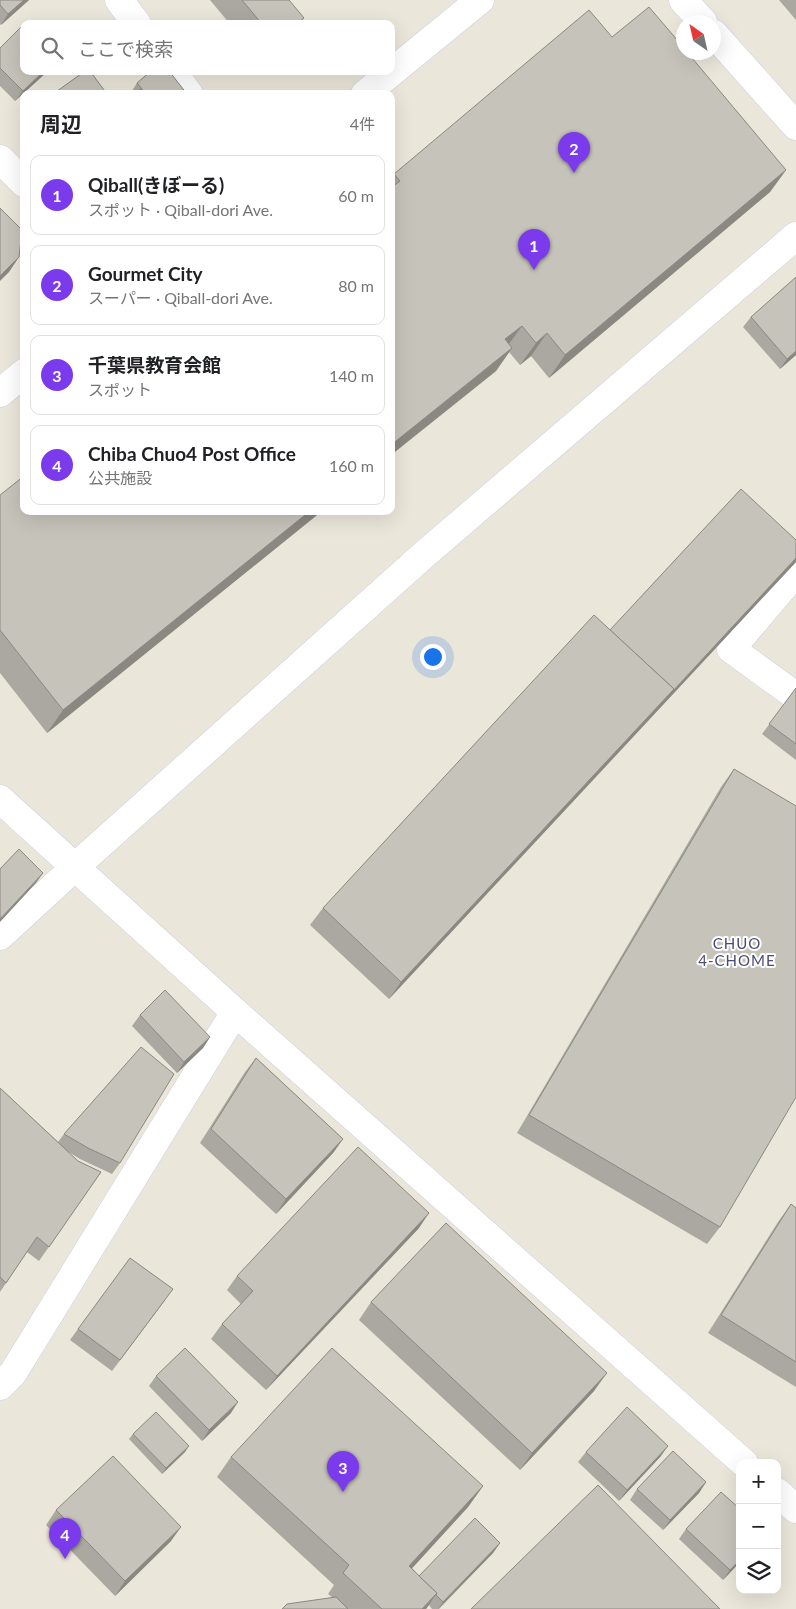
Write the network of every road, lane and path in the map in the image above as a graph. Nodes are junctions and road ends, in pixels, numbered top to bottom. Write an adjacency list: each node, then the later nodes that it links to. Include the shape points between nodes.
1 (119, 0): 5 (street)
2 (480, 0): 7 (street)
3 (683, 0): 4 (street)
4 (697, 15)
5 (134, 20)
6 (721, 42): 12 (street)
7 (395, 69)
8 (175, 75): 10 (street)
9 (388, 75): 11 (street)
10 (186, 90)
11 (370, 90)
12 (796, 126)
13 (0, 159): 14 (street)
14 (20, 179)
15 (796, 236): 21 (street, via 427,552)
16 (20, 376): 17 (street)
17 (0, 393)
18 (796, 572): 19 (street, via 731,649)
19 (796, 696)
20 (0, 799): 21 (street)
21 (75, 867): 22 (street); 23 (street)
22 (0, 936)
23 (235, 1012): 24 (street, via 14,1373); 25 (street)
24 (0, 1386)
25 (739, 1459)
26 (781, 1496): 27 (street)
27 (796, 1509)

